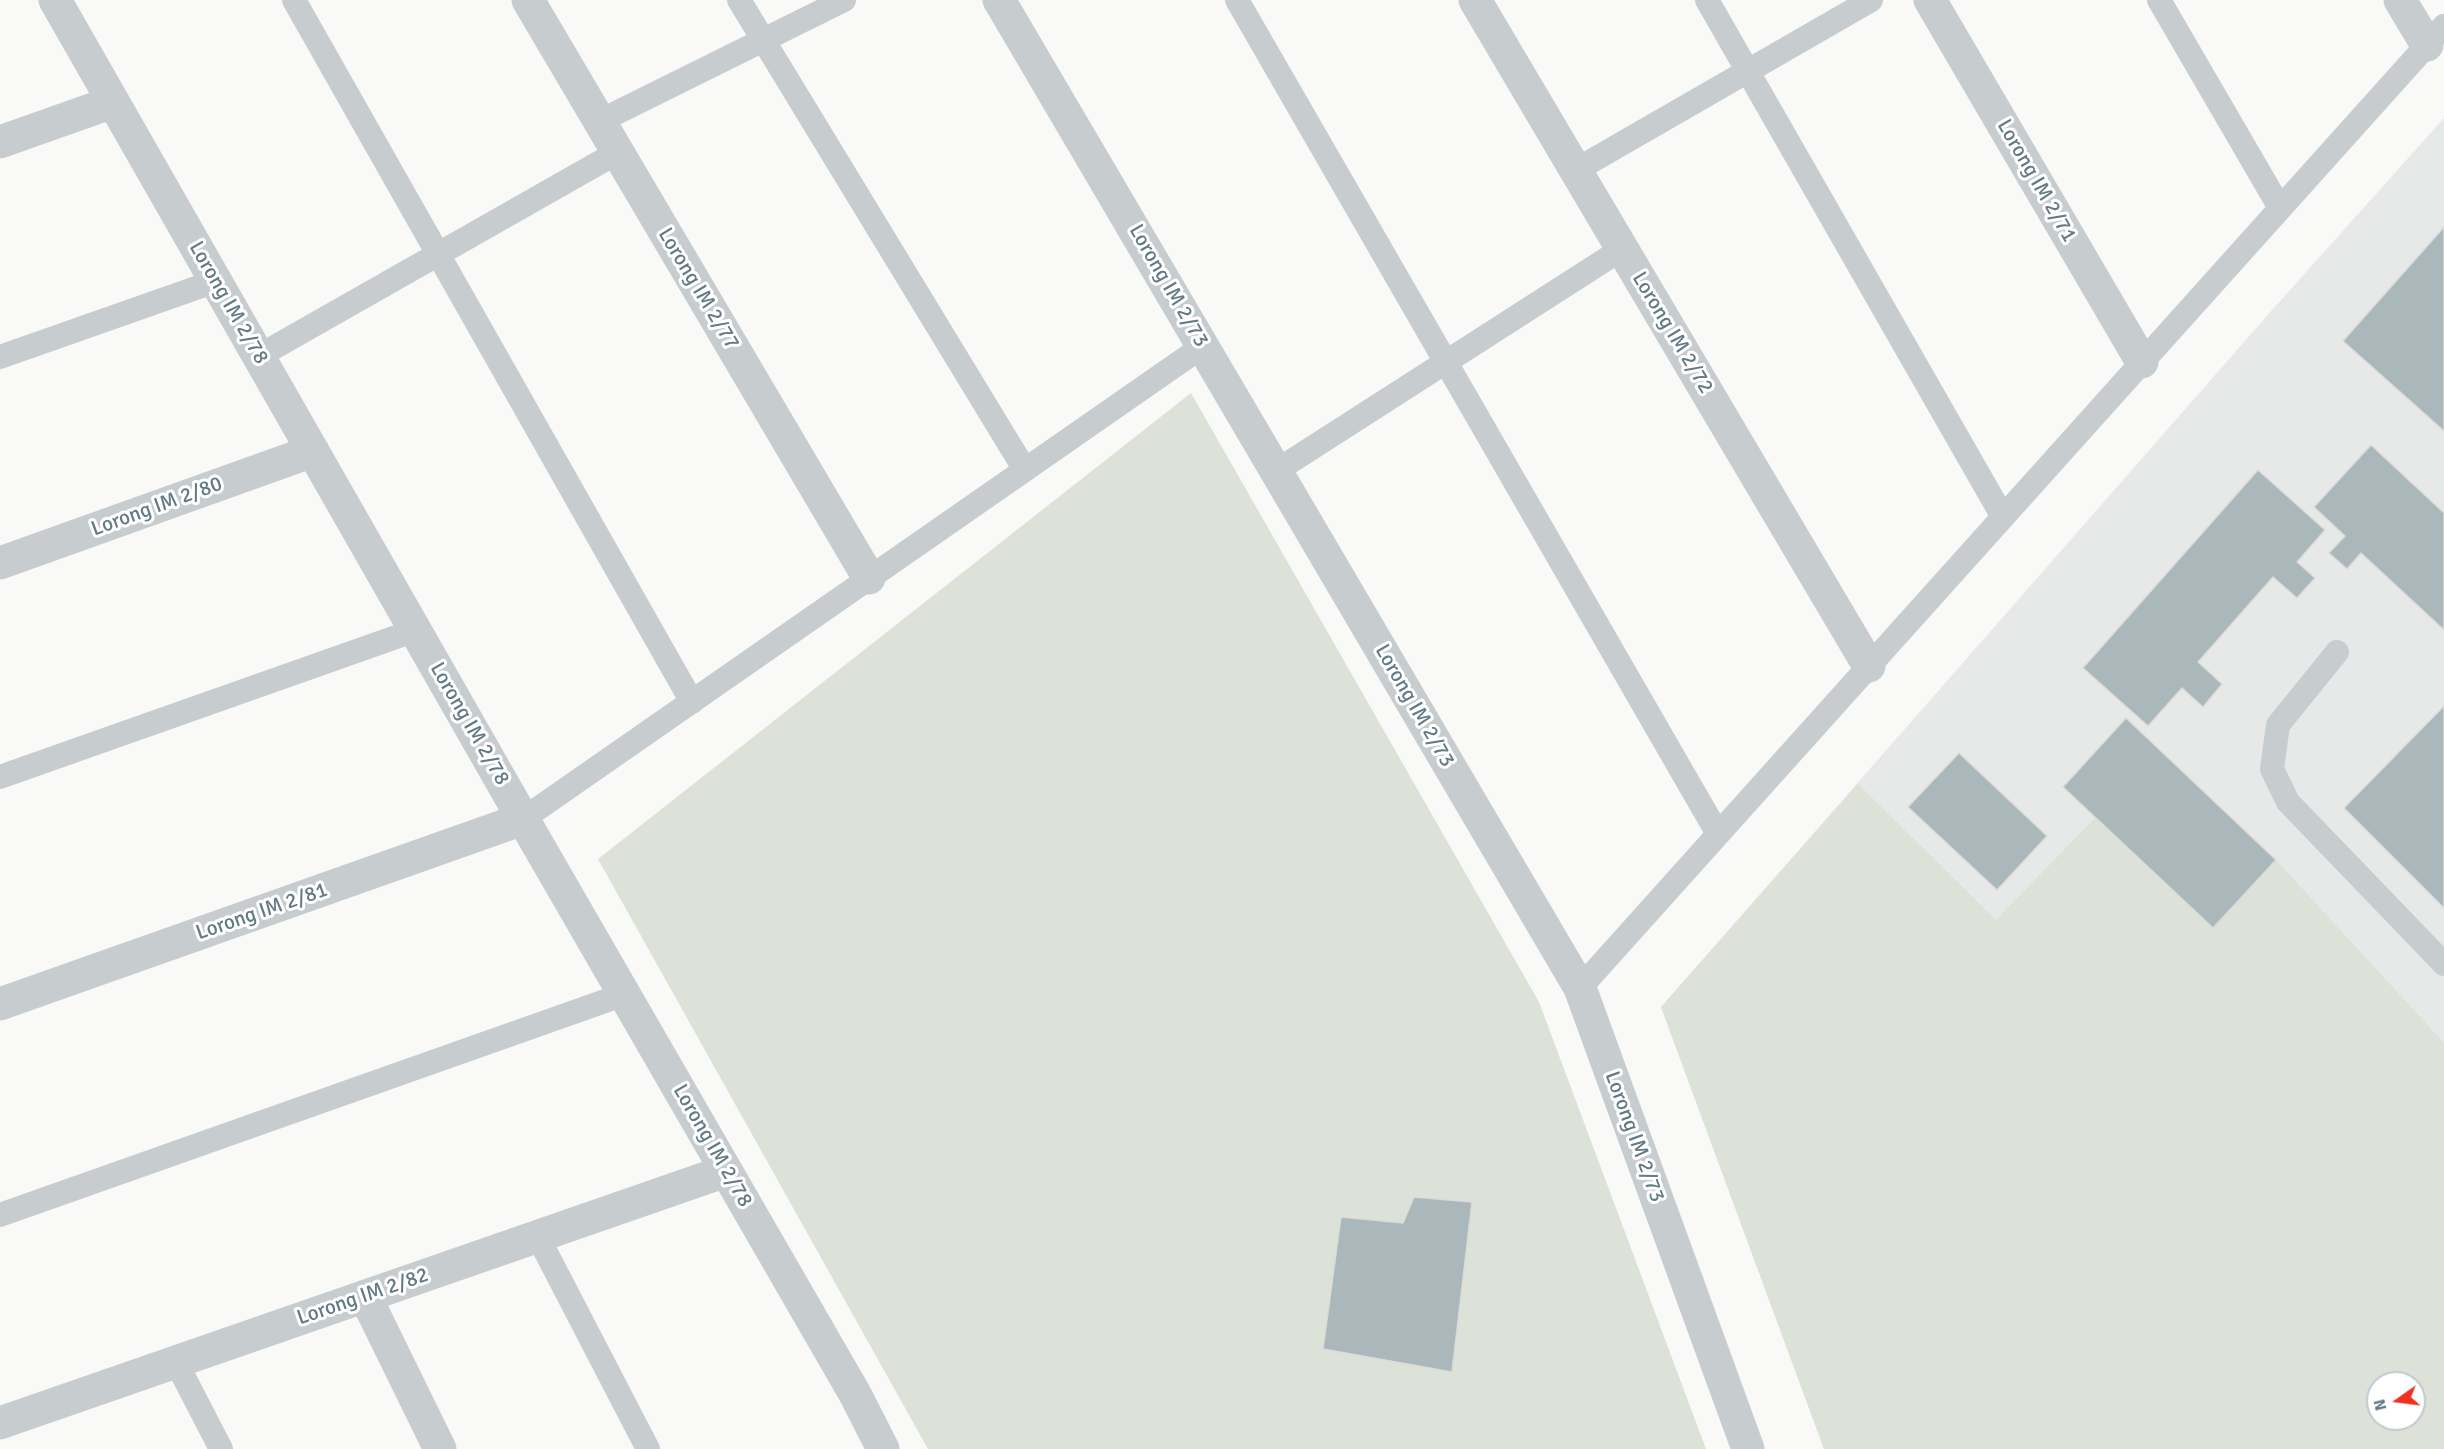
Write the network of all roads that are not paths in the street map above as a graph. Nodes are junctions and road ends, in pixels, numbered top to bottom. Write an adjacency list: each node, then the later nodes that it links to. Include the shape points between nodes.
1 (55, 0): 17 (street, Lorong IM 2/78)
2 (294, 0): 24 (lane)
3 (528, 0): 18 (street, Lorong IM 2/77)
4 (739, 0): 15 (lane)
5 (844, 0): 15 (lane)
6 (999, 0): 26 (street, Lorong IM 2/73)
7 (1237, 0): 29 (lane)
8 (1475, 0): 21 (street, Lorong IM 2/72)
9 (1707, 0): 16 (lane)
10 (1871, 0): 16 (lane)
11 (1930, 0): 30 (street, Lorong IM 2/71)
12 (2159, 0): 22 (lane)
13 (2400, 0): 14 (street)
14 (2435, 36): 22 (lane)
15 (763, 40): 18 (lane); 32 (lane)
16 (1748, 71): 21 (lane); 34 (lane)
17 (113, 102): 19 (street); 25 (street, Lorong IM 2/78)
18 (600, 121): 20 (street, Lorong IM 2/77)
19 (0, 142)
20 (618, 152): 24 (lane); 36 (street, Lorong IM 2/77)
21 (1576, 170): 23 (street, Lorong IM 2/72)
22 (2280, 208): 30 (lane)
23 (1622, 249): 29 (lane); 39 (street, Lorong IM 2/72)
24 (438, 254): 27 (lane); 40 (lane)
25 (216, 281): 27 (street, Lorong IM 2/78); 28 (lane)
26 (1203, 346): 32 (lane); 33 (street, Lorong IM 2/73)
27 (259, 356): 31 (street, Lorong IM 2/78)
28 (0, 357)
29 (1446, 362): 33 (lane); 43 (lane)
30 (2142, 362): 34 (lane)
31 (314, 451): 35 (street, Lorong IM 2/80); 37 (street, Lorong IM 2/78)
32 (1025, 470): 36 (lane)
33 (1276, 471): 45 (street, Lorong IM 2/73)
34 (2003, 517): 39 (lane)
35 (0, 563)
36 (869, 578): 40 (lane)
37 (416, 630): 41 (lane); 42 (street, Lorong IM 2/78)
38 (2337, 652): 44 (lane, via 2278,725 2272,769 2288,802)
39 (1869, 666): 43 (lane)
40 (692, 702): 42 (lane)
41 (0, 777)
42 (524, 819): 46 (street, Lorong IM 2/78); 47 (street, Lorong IM 2/81)
43 (1718, 834): 45 (lane)
44 (2444, 964)
45 (1580, 988): 60 (street, Lorong IM 2/73)
46 (625, 994): 48 (street, Lorong IM 2/78); 49 (lane)
47 (0, 1004)
48 (726, 1171): 50 (street, Lorong IM 2/82); 59 (street, Lorong IM 2/78)
49 (0, 1215)
50 (538, 1237): 51 (street, Lorong IM 2/82); 58 (lane)
51 (365, 1296): 52 (street, Lorong IM 2/82); 57 (street)
52 (176, 1362): 53 (street, Lorong IM 2/82); 56 (lane)
53 (0, 1423)
54 (0, 1429): 55 (street)
55 (10, 1449)
56 (221, 1449)
57 (440, 1449)
58 (648, 1449)
59 (883, 1449)
60 (1748, 1449)

